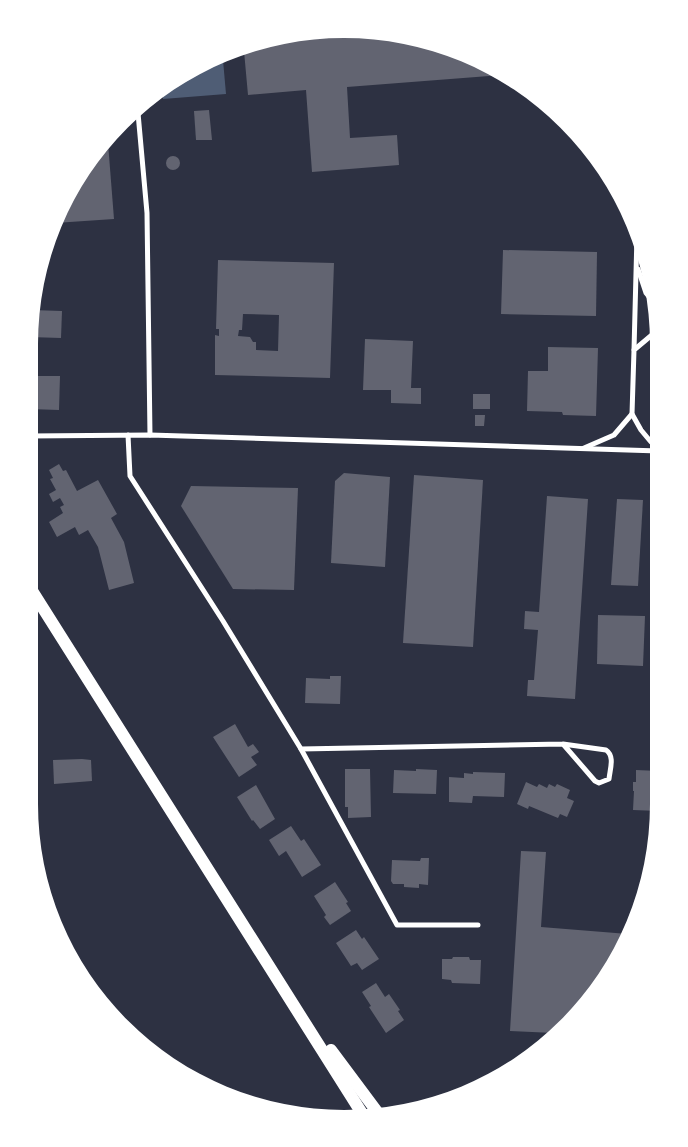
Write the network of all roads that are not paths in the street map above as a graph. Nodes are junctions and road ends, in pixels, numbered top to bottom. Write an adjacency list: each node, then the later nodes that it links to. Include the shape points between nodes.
1 (138, 117): 9 (street, via 147,213)
2 (637, 255): 3 (street)
3 (637, 266): 4 (street); 6 (street)
4 (646, 294)
5 (650, 336): 6 (street)
6 (634, 350): 7 (street)
7 (632, 414): 11 (street); 12 (street, via 614,435)
8 (128, 434): 9 (street); 10 (street); 16 (street, via 130,476)
9 (150, 434): 12 (street)
10 (38, 436)
11 (650, 441)
12 (582, 449): 13 (street)
13 (650, 451)
14 (38, 600): 18 (main road)
15 (563, 744): 15 (street, via 595,781 599,783 609,779 610,752); 16 (street)
16 (301, 749): 17 (street, via 397,925)
17 (478, 925)
18 (280, 982): 19 (main road); 20 (main road)
19 (374, 1108)
20 (359, 1109)

